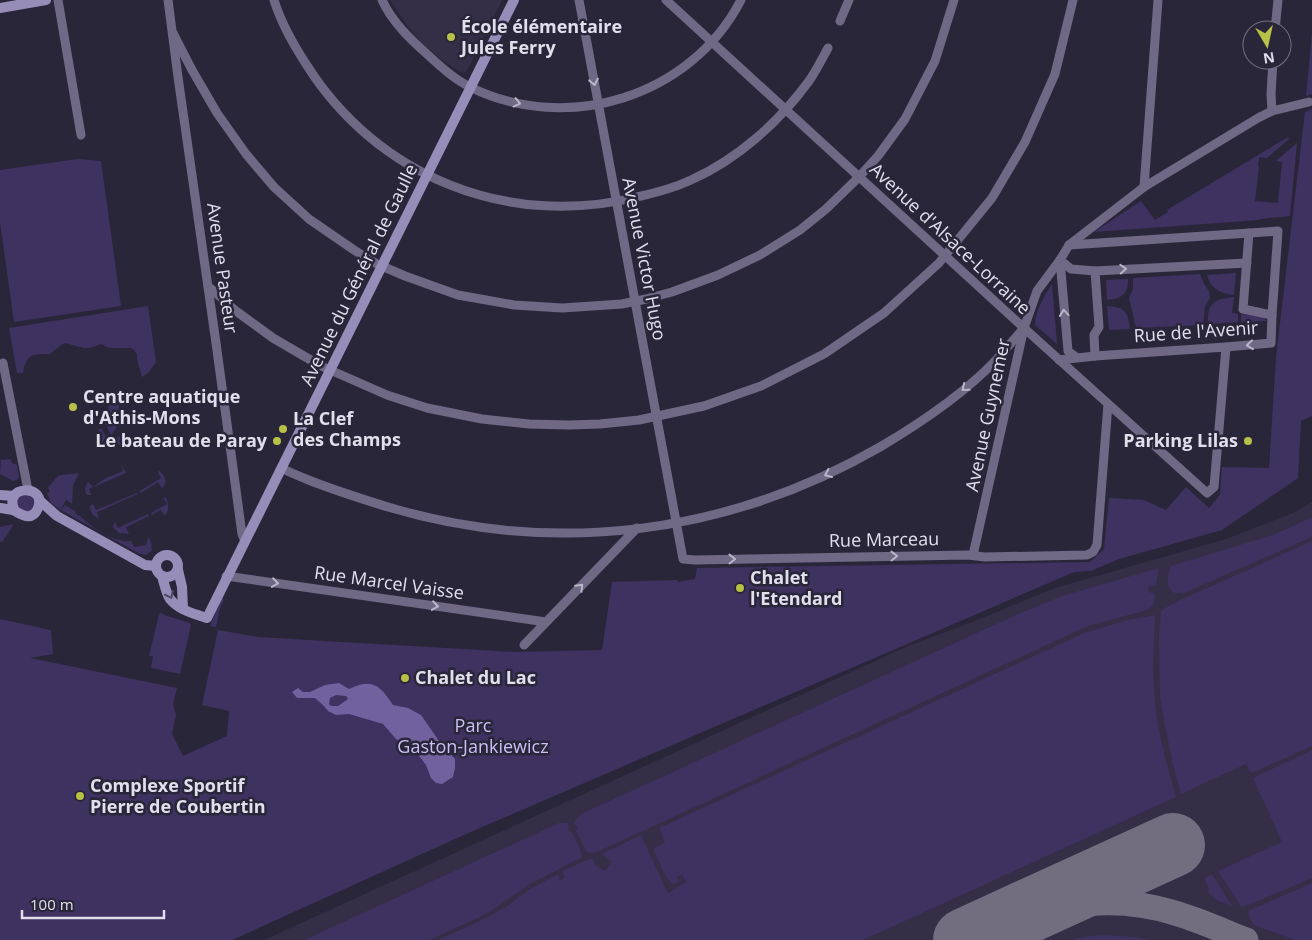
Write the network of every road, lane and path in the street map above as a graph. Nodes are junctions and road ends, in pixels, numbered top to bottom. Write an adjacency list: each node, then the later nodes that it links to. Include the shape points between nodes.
1 (46, 0): 15 (street)
2 (58, 0): 27 (street)
3 (168, 0): 18 (street, Avenue Pasteur)
4 (274, 0): 28 (street, via 284,27 329,97 381,147)
5 (382, 0): 22 (street, via 405,34 446,71)
6 (514, 0): 22 (street, Avenue du Général de Gaulle)
7 (579, 0): 24 (street, Avenue Victor Hugo, one-way to 24)
8 (666, 0): 19 (street, Avenue d'Alsace-Lorraine)
9 (741, 0): 19 (street)
10 (849, 0): 17 (street)
11 (954, 0): 29 (street, via 935,61 905,119)
12 (1073, 0): 34 (street, via 1056,74 1025,142 992,198)
13 (1158, 0): 30 (street)
14 (1278, 0): 16 (street)
15 (0, 8)
16 (1277, 20)
17 (840, 21)
18 (173, 33): 37 (street, via 217,113 260,172 309,219); 39 (street, Avenue Pasteur)
19 (712, 42): 24 (street, via 675,74 656,85 638,94); 25 (street, Avenue d'Alsace-Lorraine)
20 (828, 48): 25 (street, via 809,81)
21 (1272, 70): 26 (street)
22 (471, 87): 24 (street, one-way to 24, via 528,106 554,108); 28 (street, Avenue du Général de Gaulle)
23 (1309, 102): 26 (street, Avenue Guynemer)
24 (599, 104): 31 (street, Avenue Victor Hugo)
25 (785, 109): 29 (street, Avenue d'Alsace-Lorraine); 31 (street, via 752,142 692,180)
26 (1272, 111): 30 (street, Avenue Guynemer)
27 (81, 135)
28 (427, 175): 31 (street, via 455,188 516,204 562,207); 37 (street, Avenue du Général de Gaulle)
29 (859, 177): 34 (street, Avenue d'Alsace-Lorraine); 40 (street, via 800,230 760,255 672,292)
30 (1144, 187): 33 (street, Avenue Guynemer)
31 (617, 202): 40 (street, Avenue Victor Hugo)
32 (1249, 233): 33 (street, Rue de l'Avenir); 36 (street, Rue de l'Avenir); 41 (street, Rue de l'Avenir, via 1278,231)
33 (1069, 245): 35 (street, Avenue Guynemer)
34 (945, 256): 42 (street, Avenue d'Alsace-Lorraine); 50 (street, via 884,313 824,354 761,386 704,406)
35 (1060, 260): 38 (street, via 1071,270); 42 (street, Avenue Guynemer, via 1037,291); 45 (street, one-way to 35, via 1068,351)
36 (1247, 264): 38 (street, one-way to 36); 41 (street, Rue de l'Avenir, via 1243,309)
37 (382, 266): 40 (street, via 458,294 514,305 562,308); 48 (street, Avenue du Général de Gaulle)
38 (1095, 271): 44 (street, via 1099,327 1094,335)
39 (208, 286): 48 (street, via 273,338); 62 (street, Avenue Pasteur)
40 (635, 301): 50 (street, Avenue Victor Hugo)
41 (1272, 315): 43 (street, Rue de l'Avenir, one-way to 43, via 1271,342)
42 (1024, 328): 46 (street, Avenue d'Alsace-Lorraine); 60 (street, one-way to 60, via 996,360 958,394 909,430 852,464 784,493 729,511); 63 (street, Avenue Guynemer)
43 (1226, 347): 44 (street, Rue de l'Avenir); 49 (street, Avenue d'Alsace-Lorraine, via 1214,487 1207,493)
44 (1095, 356): 45 (street, Rue de l'Avenir)
45 (1076, 357): 46 (street, Rue de l'Avenir)
46 (1059, 360): 49 (street, Avenue d'Alsace-Lorraine)
47 (3, 363): 52 (street)
48 (330, 370): 50 (street, via 406,402 482,419 569,425); 51 (street, Avenue du Général de Gaulle)
49 (1108, 404): 63 (street, Rue Marceau, via 1097,545 1093,552 1086,556)
50 (657, 416): 60 (street, Avenue Victor Hugo)
51 (281, 468): 61 (street, via 343,494 442,521 544,534); 62 (street, Avenue du Général de Gaulle)
52 (28, 490): 54 (street); 55 (street)
53 (0, 495): 54 (street)
54 (14, 496): 57 (street, via 12,504)
55 (39, 500): 58 (street); 59 (street)
56 (0, 508): 57 (street)
57 (15, 511): 58 (street, via 25,516)
58 (34, 514): 59 (street)
59 (57, 516): 65 (street, via 144,565)
60 (676, 523): 61 (street); 64 (street, Avenue Victor Hugo)
61 (637, 528): 70 (street, one-way to 61)
62 (245, 541): 68 (street, Avenue du Général de Gaulle)
63 (973, 555): 64 (street, Rue Marceau, one-way to 63)
64 (683, 559)
65 (156, 566): 66 (street, via 160,556 170,554 178,560); 67 (street)
66 (178, 570): 67 (street, via 173,576); 69 (street)
67 (162, 576): 69 (street, one-way to 69, via 169,598)
68 (226, 576): 69 (street, Avenue du Général de Gaulle, via 207,618); 70 (street, Rue Marcel Vaisse, one-way to 70)
69 (183, 609)
70 (546, 622): 71 (street)
71 (524, 645)

